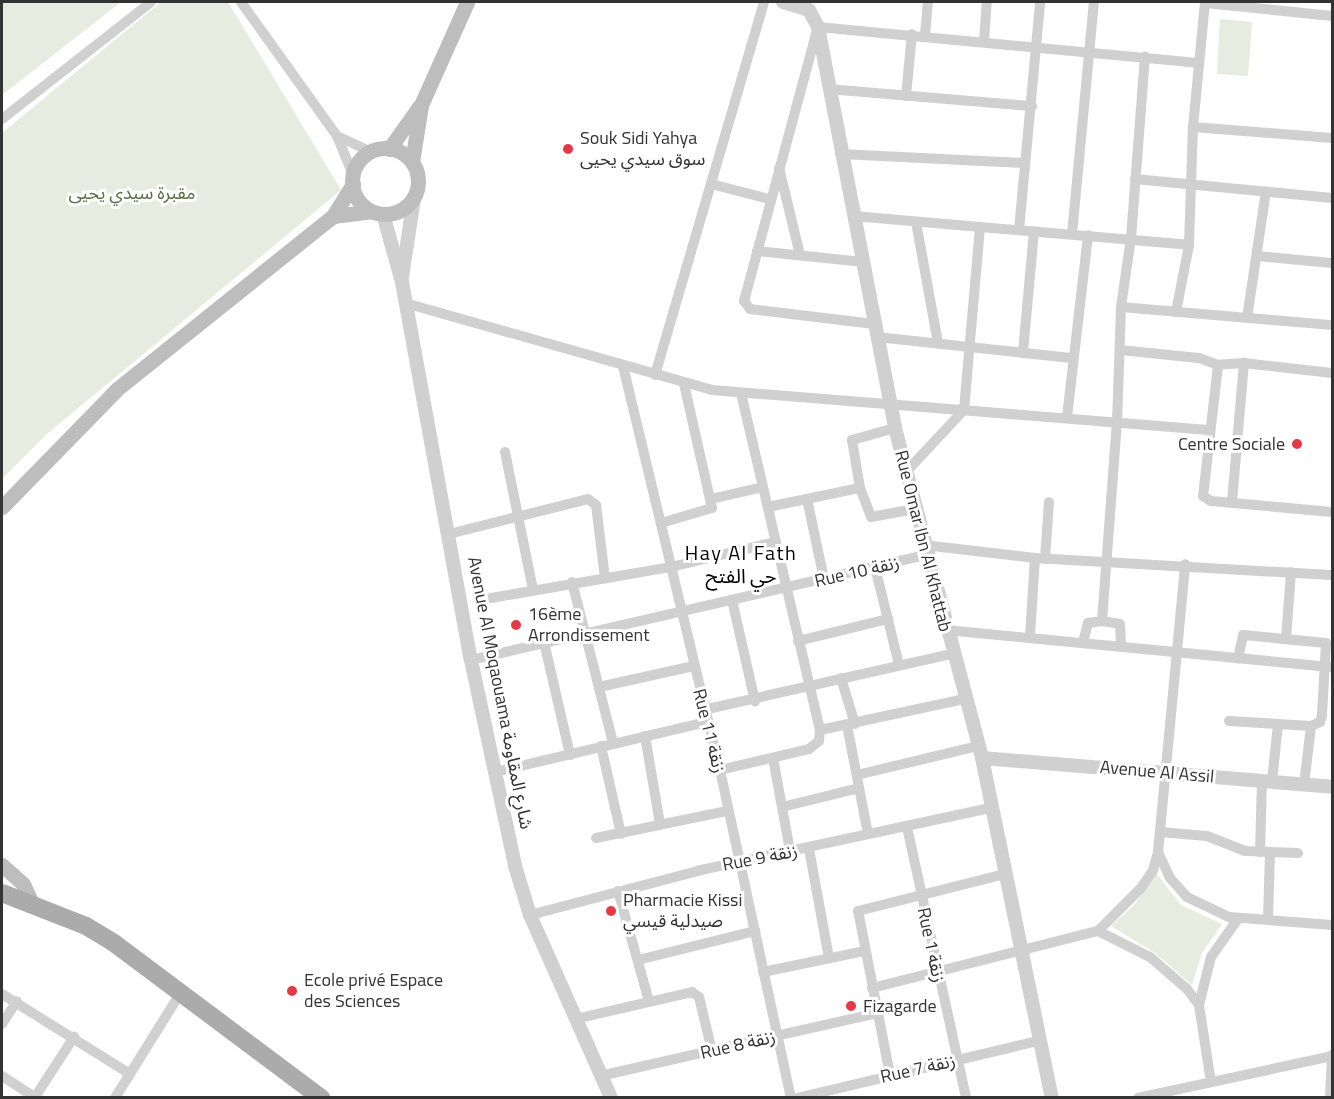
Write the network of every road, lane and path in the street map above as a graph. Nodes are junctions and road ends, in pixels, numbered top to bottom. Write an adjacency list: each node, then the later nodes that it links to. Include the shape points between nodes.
1 (151, 2): 24 (street)
2 (242, 2): 26 (street)
3 (467, 2): 22 (main road)
4 (764, 2): 36 (street)
5 (783, 2): 12 (street, via 809,10)
6 (928, 2): 14 (street)
7 (987, 2): 15 (street)
8 (1040, 2): 16 (street)
9 (1094, 2): 17 (street)
10 (1205, 2): 11 (street); 19 (street)
11 (1332, 16)
12 (818, 27): 13 (street); 20 (street, Rue Omar Ibn Al Khattab); 33 (street)
13 (912, 34): 14 (street); 21 (street)
14 (926, 35): 15 (street)
15 (984, 41): 16 (street)
16 (1036, 47): 17 (street); 23 (street)
17 (1087, 52): 18 (street); 49 (street)
18 (1145, 57): 19 (street); 34 (street)
19 (1197, 63): 25 (street)
20 (828, 89): 21 (street); 30 (street, Rue Omar Ibn Al Khattab)
21 (906, 96): 23 (street)
22 (421, 105): 28 (main road); 31 (main road)
23 (1032, 106): 32 (street)
24 (2, 119)
25 (1193, 127): 27 (street); 37 (street)
26 (337, 136): 29 (street); 35 (street)
27 (1332, 138)
28 (389, 149): 29 (main road); 31 (main road)
29 (371, 152): 35 (main road, via 359,161)
30 (840, 154): 32 (street); 44 (street, Rue Omar Ibn Al Khattab)
31 (412, 162): 40 (main road, via 418,178)
32 (1024, 163): 47 (street)
33 (778, 165): 41 (street); 54 (street)
34 (1136, 179): 37 (street); 51 (street)
35 (353, 180): 42 (main road, via 358,200); 43 (main road)
36 (711, 184): 41 (street); 74 (street)
37 (1191, 184): 38 (street); 52 (street)
38 (1266, 191): 39 (street); 55 (street)
39 (1332, 198)
40 (414, 199): 42 (main road, via 402,210); 58 (street, Avenue Al Moqaouama شارع المقاومة)
41 (769, 199): 53 (street)
42 (377, 213): 43 (main road); 58 (street, Avenue Al Moqaouama شارع المقاومة)
43 (333, 216): 91 (main road, via 117,389)
44 (853, 216): 45 (street); 56 (street, Rue Omar Ibn Al Khattab)
45 (916, 222): 46 (street); 65 (street)
46 (980, 227): 47 (street); 66 (street)
47 (1019, 230): 48 (street)
48 (1034, 231): 49 (street); 68 (street)
49 (1072, 234): 50 (street)
50 (1088, 235): 51 (street); 69 (street)
51 (1131, 238): 52 (street); 60 (street)
52 (1189, 245): 61 (street)
53 (757, 251): 54 (street); 64 (street, via 744,301 747,308)
54 (800, 255): 56 (street)
55 (1257, 256): 57 (street); 62 (street)
56 (863, 261): 64 (street, Rue Omar Ibn Al Khattab)
57 (1332, 263)
58 (402, 282): 59 (street, Avenue Al Moqaouama شارع المقاومة)
59 (405, 303): 72 (street); 97 (street, Avenue Al Moqaouama شارع المقاومة)
60 (1121, 307): 61 (street); 67 (street)
61 (1176, 312): 62 (street)
62 (1247, 318): 63 (street)
63 (1332, 325)
64 (875, 330): 65 (street); 77 (street, Rue Omar Ibn Al Khattab)
65 (938, 343): 66 (street)
66 (967, 346): 68 (street); 78 (street)
67 (1120, 350): 71 (street, via 1198,358); 80 (street)
68 (1023, 352): 69 (street)
69 (1071, 358): 79 (street)
70 (1244, 363): 71 (street); 73 (street); 89 (street)
71 (1218, 365): 82 (street)
72 (623, 366): 74 (street); 96 (street, Rue 11 زنقة)
73 (1332, 373)
74 (655, 375): 75 (street)
75 (684, 384): 76 (street); 87 (street)
76 (741, 393): 77 (street); 85 (street)
77 (891, 405): 78 (street); 81 (street, Rue Omar Ibn Al Khattab)
78 (964, 410): 79 (street); 84 (street)
79 (1067, 417): 80 (street)
80 (1117, 422): 82 (street); 101 (street)
81 (895, 428): 84 (street, Rue Omar Ibn Al Khattab); 86 (street, via 852,440)
82 (1208, 430): 89 (street, via 1203,496 1210,501)
83 (505, 452): 95 (street)
84 (905, 473): 93 (street, Rue Omar Ibn Al Khattab)
85 (763, 488): 87 (street); 92 (street)
86 (860, 488): 88 (street); 93 (street, via 871,518)
87 (711, 499): 96 (street, via 708,512)
88 (807, 499): 92 (street); 108 (street)
89 (1233, 501): 94 (street)
90 (1049, 502): 100 (street)
91 (2, 507)
92 (768, 507): 98 (street)
93 (914, 509): 99 (street, Rue Omar Ibn Al Khattab)
94 (1332, 513)
95 (519, 517): 97 (street); 107 (street, via 592,501); 111 (street)
96 (661, 523): 103 (street, Rue 11 زنقة)
97 (449, 534): 128 (street, Avenue Al Moqaouama شارع المقاومة)
98 (775, 542): 103 (street); 110 (street)
99 (925, 550): 100 (street, Rue 10 زنقة); 104 (street, Rue 10 زنقة); 117 (street, Rue Omar Ibn Al Khattab)
100 (1040, 559): 101 (street, Rue 10 زنقة); 119 (street)
101 (1107, 561): 102 (street, Rue 10 زنقة); 116 (street)
102 (1185, 564): 105 (street, Rue 10 زنقة); 125 (street)
103 (671, 567): 107 (street); 114 (street, Rue 11 زنقة)
104 (875, 567): 108 (street, Rue 10 زنقة); 115 (street)
105 (1291, 572): 106 (street, Rue 10 زنقة); 120 (street)
106 (1332, 575)
107 (605, 578): 109 (street)
108 (824, 579): 110 (street, Rue 10 زنقة)
109 (572, 582): 111 (street); 118 (street)
110 (784, 589): 113 (street, Rue 10 زنقة); 121 (street)
111 (533, 590): 112 (street)
112 (491, 598)
113 (732, 600): 114 (street, Rue 10 زنقة); 136 (street)
114 (682, 612): 118 (street, Rue 10 زنقة); 130 (street, Rue 11 زنقة)
115 (888, 620): 121 (street); 129 (street)
116 (1102, 621): 123 (street, via 1088,623); 124 (street, via 1120,624)
117 (946, 630): 119 (street); 126 (street, Rue Omar Ibn Al Khattab)
118 (585, 633): 122 (street, Rue 10 زنقة); 134 (street)
119 (1030, 637): 123 (street)
120 (1286, 639): 127 (street, via 1244,635); 131 (street, via 1326,643)
121 (798, 641): 133 (street)
122 (544, 642): 128 (street, Rue 10 زنقة); 148 (street)
123 (1083, 642): 124 (street)
124 (1121, 646): 125 (street)
125 (1178, 652): 127 (street); 152 (street)
126 (952, 654): 129 (street); 135 (street, Rue Omar Ibn Al Khattab)
127 (1238, 657): 131 (street)
128 (471, 660): 151 (street, Avenue Al Moqaouama شارع المقاومة)
129 (899, 665): 132 (street)
130 (694, 666): 134 (street); 137 (street, Rue 11 زنقة)
131 (1328, 666): 142 (street, via 1322,715 1320,722)
132 (840, 678): 133 (street); 140 (street)
133 (813, 685): 136 (street); 143 (street)
134 (599, 687): 145 (street)
135 (964, 699): 140 (street); 147 (street, Rue Omar Ibn Al Khattab)
136 (755, 701): 137 (street)
137 (704, 710): 139 (street, Rue 11 زنقة)
138 (1228, 721): 141 (street)
139 (707, 722): 144 (street); 150 (street, Rue 11 زنقة)
140 (851, 724): 143 (street); 153 (street)
141 (1278, 724): 142 (street); 154 (street)
142 (1311, 726): 155 (street)
143 (820, 730): 149 (street, via 814,746)
144 (645, 736): 145 (street); 161 (street)
145 (613, 743): 146 (street)
146 (601, 746): 148 (street); 164 (street)
147 (980, 752): 152 (street, Avenue Al Assil); 153 (street); 159 (street, Rue Omar Ibn Al Khattab)
148 (570, 755): 151 (street)
149 (773, 758): 150 (street); 158 (street)
150 (720, 770): 160 (street, Rue 11 زنقة)
151 (495, 772): 179 (street, Avenue Al Moqaouama شارع المقاومة)
152 (1166, 773): 154 (street, Avenue Al Assil); 163 (street)
153 (857, 774): 157 (street)
154 (1267, 782): 155 (street, Avenue Al Assil); 170 (street)
155 (1304, 785): 156 (street, Avenue Al Assil)
156 (1332, 787)
157 (859, 788): 158 (street); 165 (street)
158 (782, 807): 168 (street)
159 (991, 808): 162 (street, Rue 9 زنقة); 174 (street, Rue Omar Ibn Al Khattab)
160 (726, 811): 161 (street); 172 (street, Rue 11 زنقة)
161 (660, 824): 164 (street)
162 (907, 826): 165 (street, Rue 9 زنقة); 177 (street, Rue 1 زنقة)
163 (1160, 832): 169 (street); 170 (street, via 1207,836 1236,848)
164 (621, 834): 166 (street)
165 (868, 834): 167 (street, Rue 9 زنقة)
166 (596, 838)
167 (809, 849): 168 (street, Rue 9 زنقة); 187 (street)
168 (790, 851): 172 (street, Rue 9 زنقة)
169 (1158, 852): 180 (street, via 1170,878 1187,897); 184 (street, via 1142,888)
170 (1265, 852): 171 (street); 181 (street)
171 (1298, 853)
172 (739, 862): 175 (street, Rue 9 زنقة); 183 (street, Rue 11 زنقة)
173 (2, 865): 178 (main road, via 24,884)
174 (1005, 874): 177 (street); 186 (street, Rue Omar Ibn Al Khattab)
175 (618, 891): 179 (street, Rue 9 زنقة); 188 (street)
176 (2, 893): 178 (main road)
177 (921, 893): 185 (street, via 858,911); 190 (street, Rue 1 زنقة)
178 (32, 903): 193 (main road, via 114,943)
179 (530, 915): 198 (street, Avenue Al Moqaouama شارع المقاومة)
180 (1238, 919): 181 (street); 196 (street, via 1211,957)
181 (1268, 920): 182 (street)
182 (1332, 924)
183 (754, 931): 188 (street); 189 (street, Rue 11 زنقة)
184 (1098, 931): 186 (street); 196 (street, via 1131,945 1158,963)
185 (864, 951): 187 (street); 191 (street)
186 (1020, 951): 190 (street); 202 (street, Rue Omar Ibn Al Khattab)
187 (828, 958): 189 (street)
188 (638, 960): 195 (street)
189 (763, 972): 200 (street, Rue 11 زنقة)
190 (938, 973): 191 (street); 205 (street, Rue 1 زنقة)
191 (872, 988): 197 (street)
192 (2, 994): 194 (street)
193 (179, 995): 206 (street); 211 (main road)
194 (16, 1001): 199 (street); 201 (street)
195 (649, 1001): 198 (street); 203 (street, via 696,993)
196 (1198, 1005): 210 (street)
197 (877, 1012): 200 (street, Rue 8 زنقة); 207 (street)
198 (575, 1019): 209 (street, Avenue Al Moqaouama شارع المقاومة)
199 (2, 1024)
200 (777, 1035): 203 (street, Rue 8 زنقة); 217 (street, Rue 11 زنقة)
201 (74, 1037): 206 (street); 213 (street)
202 (1039, 1041): 205 (street, Rue 7 زنقة); 220 (street, Rue Omar Ibn Al Khattab)
203 (712, 1051): 209 (street, Rue 8 زنقة)
204 (1332, 1056): 210 (street); 222 (street)
205 (956, 1060): 207 (street, Rue 7 زنقة); 219 (street, Rue 1 زنقة)
206 (130, 1074): 214 (street)
207 (890, 1074): 212 (street, Rue 7 زنقة)
208 (2, 1076): 213 (street)
209 (600, 1076): 216 (street, Avenue Al Moqaouama شارع المقاومة)
210 (1211, 1082): 221 (street)
211 (300, 1091): 215 (main road)
212 (819, 1095): 218 (street, Rue 7 زنقة)
213 (35, 1097)
214 (115, 1098)
215 (321, 1098)
216 (611, 1098)
217 (791, 1098)
218 (797, 1098)
219 (966, 1098)
220 (1052, 1098)
221 (1138, 1098)
222 (1330, 1098)

